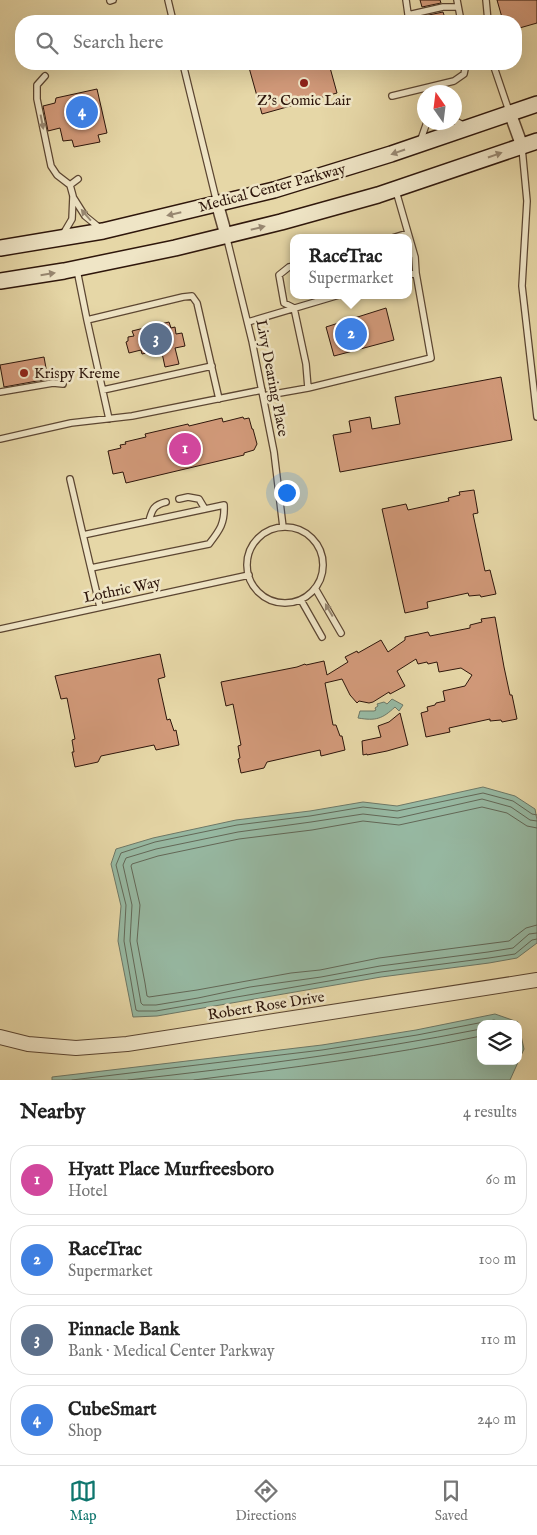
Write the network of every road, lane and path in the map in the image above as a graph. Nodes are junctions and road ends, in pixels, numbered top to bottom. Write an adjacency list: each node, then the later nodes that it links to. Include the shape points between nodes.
1 (168, 0): 6 (lane)
2 (406, 0): 7 (lane)
3 (456, 0): 5 (lane)
4 (486, 0): 10 (lane)
5 (458, 8): 8 (lane, via 443,6); 9 (lane)
6 (172, 15)
7 (408, 15)
8 (417, 15)
9 (460, 15)
10 (487, 15)
11 (184, 70): 30 (lane)
12 (465, 70): 15 (lane, via 464,74)
13 (495, 70): 19 (lane)
14 (45, 76): 27 (lane, one-way to 27, via 37,86 37,99 51,166 56,175)
15 (444, 85)
16 (417, 93): 17 (lane)
17 (392, 96)
18 (537, 104): 19 (main road, Medical Center Parkway)
19 (510, 113): 20 (main road, Medical Center Parkway); 25 (street)
20 (462, 124)
21 (424, 130): 24 (lane)
22 (449, 130): 24 (main road, Medical Center Parkway)
23 (537, 141): 25 (main road)
24 (418, 145): 30 (main road, Medical Center Parkway, one-way to 30, via 274,190)
25 (522, 146): 28 (main road, one-way to 25); 54 (lane, via 527,201 522,286)
26 (78, 179): 27 (lane)
27 (70, 185): 29 (lane)
28 (396, 189): 32 (lane); 34 (main road, one-way to 28)
29 (73, 196): 31 (lane, one-way to 29, via 85,216); 35 (lane, via 72,219)
30 (217, 204): 31 (main road, Medical Center Parkway, one-way to 31); 34 (street)
31 (103, 231): 35 (main road, Medical Center Parkway)
32 (408, 233): 33 (lane)
33 (405, 234)
34 (226, 236): 39 (main road); 46 (lane, Livy Dearing Place)
35 (61, 238): 37 (main road, Medical Center Parkway)
36 (412, 247): 40 (lane)
37 (0, 248)
38 (290, 267): 44 (lane, via 279,275 284,303)
39 (76, 269): 42 (main road, one-way to 39); 45 (lane)
40 (416, 273): 41 (lane); 49 (lane, via 431,358)
41 (412, 274)
42 (0, 281)
43 (325, 299): 44 (lane)
44 (294, 308): 46 (lane); 49 (lane)
45 (87, 320): 47 (lane, via 192,296 197,303); 50 (lane)
46 (248, 322): 52 (lane, Livy Dearing Place)
47 (212, 366): 50 (lane); 53 (lane)
48 (63, 384): 51 (lane)
49 (308, 388): 52 (lane)
50 (103, 390): 55 (lane)
51 (0, 392)
52 (263, 393): 53 (lane); 62 (lane, Livy Dearing Place)
53 (219, 399): 55 (lane)
54 (537, 417)
55 (110, 418): 56 (lane)
56 (0, 439)
57 (70, 479): 63 (lane)
58 (179, 498): 60 (lane, via 199,499)
59 (166, 502): 61 (lane, via 157,504)
60 (205, 509): 61 (lane); 64 (lane, via 224,505 222,527 209,544)
61 (150, 521): 63 (lane)
62 (283, 528): 65 (lane, via 265,533 256,541 248,557); 66 (lane, via 299,530 318,544 323,568)
63 (83, 535): 64 (lane)
64 (91, 568): 68 (lane)
65 (249, 575): 67 (lane, via 254,587 276,602); 68 (lane, Lothric Way)
66 (315, 588): 67 (lane); 70 (lane, one-way to 66)
67 (301, 600): 71 (lane)
68 (100, 607): 69 (lane, Lothric Way)
69 (0, 629)
70 (341, 633)
71 (322, 638)
72 (537, 980): 73 (street, Robert Rose Drive, via 127,1044 76,1048 28,1044)
73 (0, 1037)

